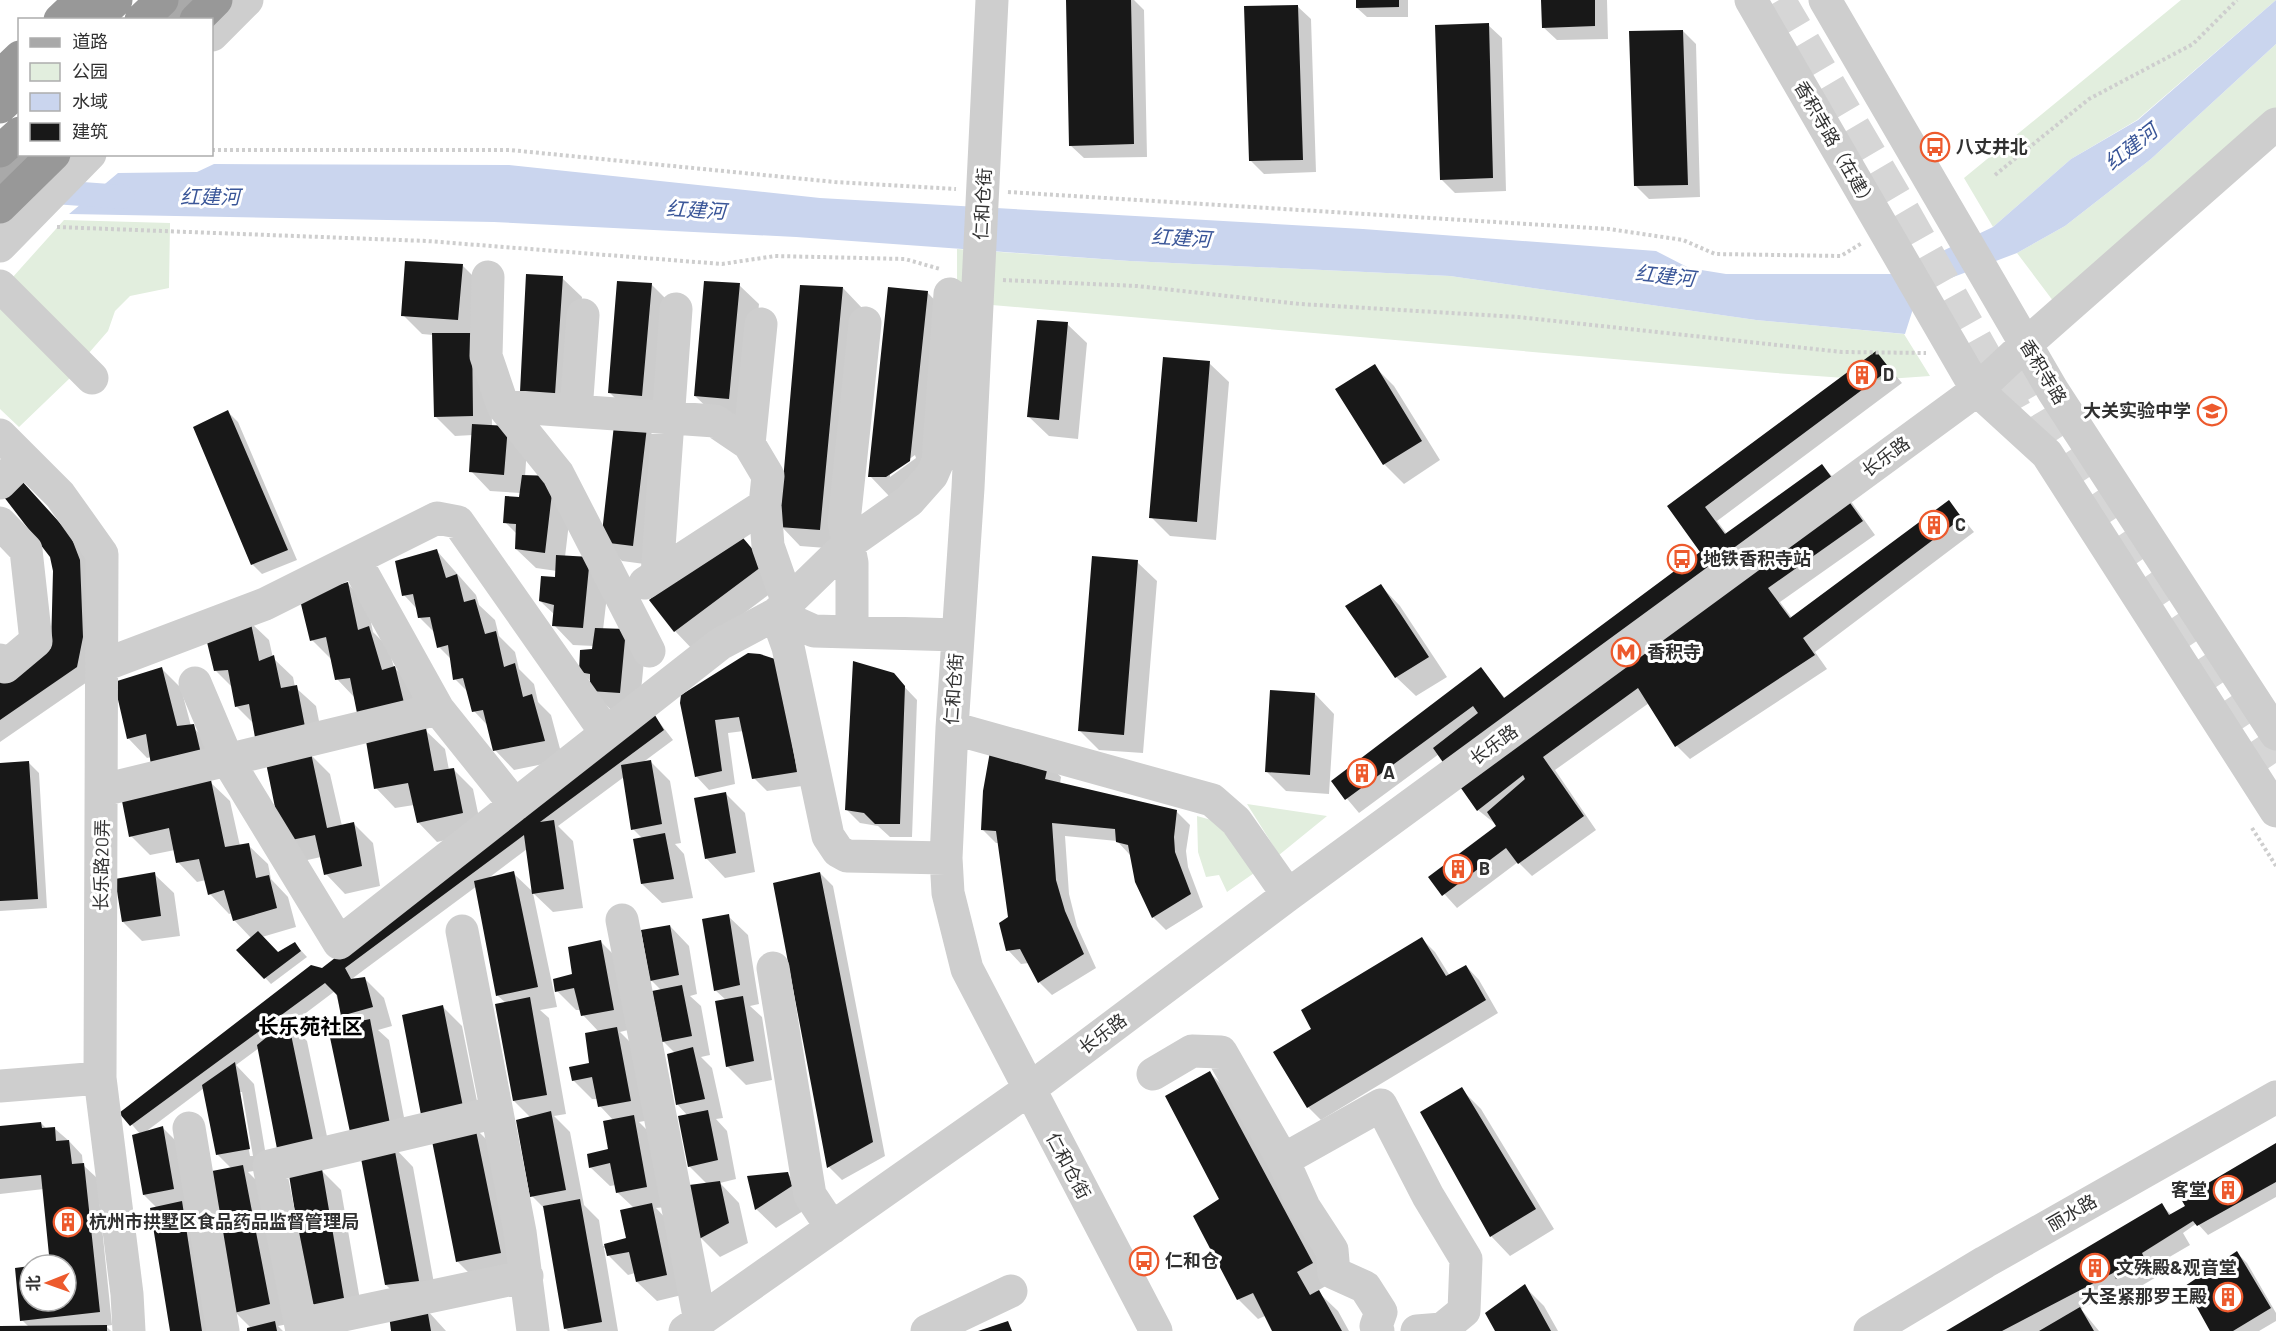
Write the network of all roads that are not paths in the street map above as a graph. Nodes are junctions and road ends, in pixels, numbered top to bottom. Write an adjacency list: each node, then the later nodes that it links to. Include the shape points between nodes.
1 (64, 0): 13 (street)
2 (81, 0): 14 (highway)
3 (96, 0): 15 (main road)
4 (116, 0): 16 (highway)
5 (162, 0): 17 (highway)
6 (188, 0): 18 (main road)
7 (216, 0): 19 (highway)
8 (247, 0): 20 (street)
9 (992, 0): 39 (street, 仁和仓街, via 985,158)
10 (1739, 0): 37 (street, via 1874,235)
11 (1751, 0): 37 (street, 香积寺路（在建）)
12 (1825, 0): 44 (street, 香积寺路)
13 (45, 18)
14 (62, 18)
15 (77, 18)
16 (96, 18)
17 (143, 18)
18 (169, 18)
19 (198, 18)
20 (213, 34)
21 (18, 43): 22 (street)
22 (0, 59)
23 (18, 59): 25 (highway)
24 (18, 73): 26 (main road)
25 (0, 76)
26 (0, 90)
27 (18, 91): 28 (highway)
28 (0, 107)
29 (2276, 124): 44 (street, 长乐路)
30 (18, 138): 33 (highway)
31 (52, 156): 34 (highway)
32 (88, 156): 35 (street)
33 (7, 165)
34 (0, 207)
35 (0, 246)
36 (488, 277): 47 (street, via 486,356)
37 (1906, 278): 46 (street)
38 (0, 286): 45 (street)
39 (964, 291): 56 (street, via 938,461 932,476 909,501); 62 (street, 仁和仓街)
40 (676, 309): 49 (street)
41 (583, 315): 48 (street)
42 (865, 323): 56 (street, via 844,522)
43 (761, 324): 51 (street)
44 (2026, 344): 46 (street, 长乐路); 70 (street, 香积寺路)
45 (93, 378)
46 (1977, 390): 74 (street, via 2047,454); 76 (street, 长乐路)
47 (503, 406): 48 (street); 59 (street, via 558,474)
48 (576, 411): 49 (street)
49 (667, 417): 51 (street, via 715,421); 57 (street)
50 (0, 435): 52 (street, 长乐路20弄)
51 (749, 444): 54 (street, via 768,476)
52 (24, 459): 53 (street); 65 (street, 长乐路20弄, via 60,495 102,554)
53 (0, 483)
54 (765, 505): 57 (street); 60 (street, via 768,546)
55 (0, 523): 64 (street, via 26,550 36,641 5,667)
56 (848, 544): 60 (street); 61 (street, via 852,563)
57 (657, 575): 59 (street)
58 (364, 576): 67 (street)
59 (620, 598): 63 (street)
60 (782, 608): 61 (street, via 814,631); 69 (street, via 720,644); 75 (street, via 828,836 849,866)
61 (852, 632): 62 (street)
62 (958, 635): 68 (street, 仁和仓街)
63 (650, 651)
64 (0, 660)
65 (104, 665): 69 (street, via 265,604 437,518 458,522); 72 (street, 长乐路20弄)
66 (195, 683): 71 (street)
67 (438, 709): 71 (street); 73 (street)
68 (952, 728): 75 (street, 仁和仓街); 76 (street, via 1212,800 1236,821)
69 (606, 733): 73 (street)
70 (2276, 734)
71 (228, 761): 72 (street); 73 (street, via 339,943)
72 (103, 790): 81 (street, 长乐路20弄)
73 (515, 805)
74 (2276, 811)
75 (946, 858): 83 (street, 仁和仓街, via 948,893 967,969)
76 (1288, 896): 83 (street, 长乐路)
77 (622, 920): 91 (street)
78 (462, 931): 85 (street)
79 (773, 968): 88 (street, via 810,1195)
80 (1153, 1074): 87 (street, via 1192,1052 1221,1052)
81 (100, 1078): 82 (street); 93 (street, 长乐路20弄)
82 (0, 1086)
83 (1028, 1090): 88 (street, 长乐路); 97 (street, 仁和仓街)
84 (2276, 1097): 100 (street, 丽水路)
85 (497, 1112): 89 (street); 92 (street, via 269,1166)
86 (189, 1128): 94 (street)
87 (1283, 1160): 98 (street, via 1304,1207 1332,1250 1334,1273 1365,1287 1381,1312); 99 (street, via 1381,1105 1466,1259 1464,1311 1443,1329)
88 (832, 1228): 91 (street, 长乐路)
89 (527, 1276): 92 (street); 95 (street)
90 (1011, 1291): 96 (street)
91 (692, 1326)
92 (301, 1327)
93 (129, 1331)
94 (223, 1331)
95 (533, 1331)
96 (927, 1331)
97 (1156, 1331)
98 (1378, 1331)
99 (1418, 1331)
100 (1870, 1331)

